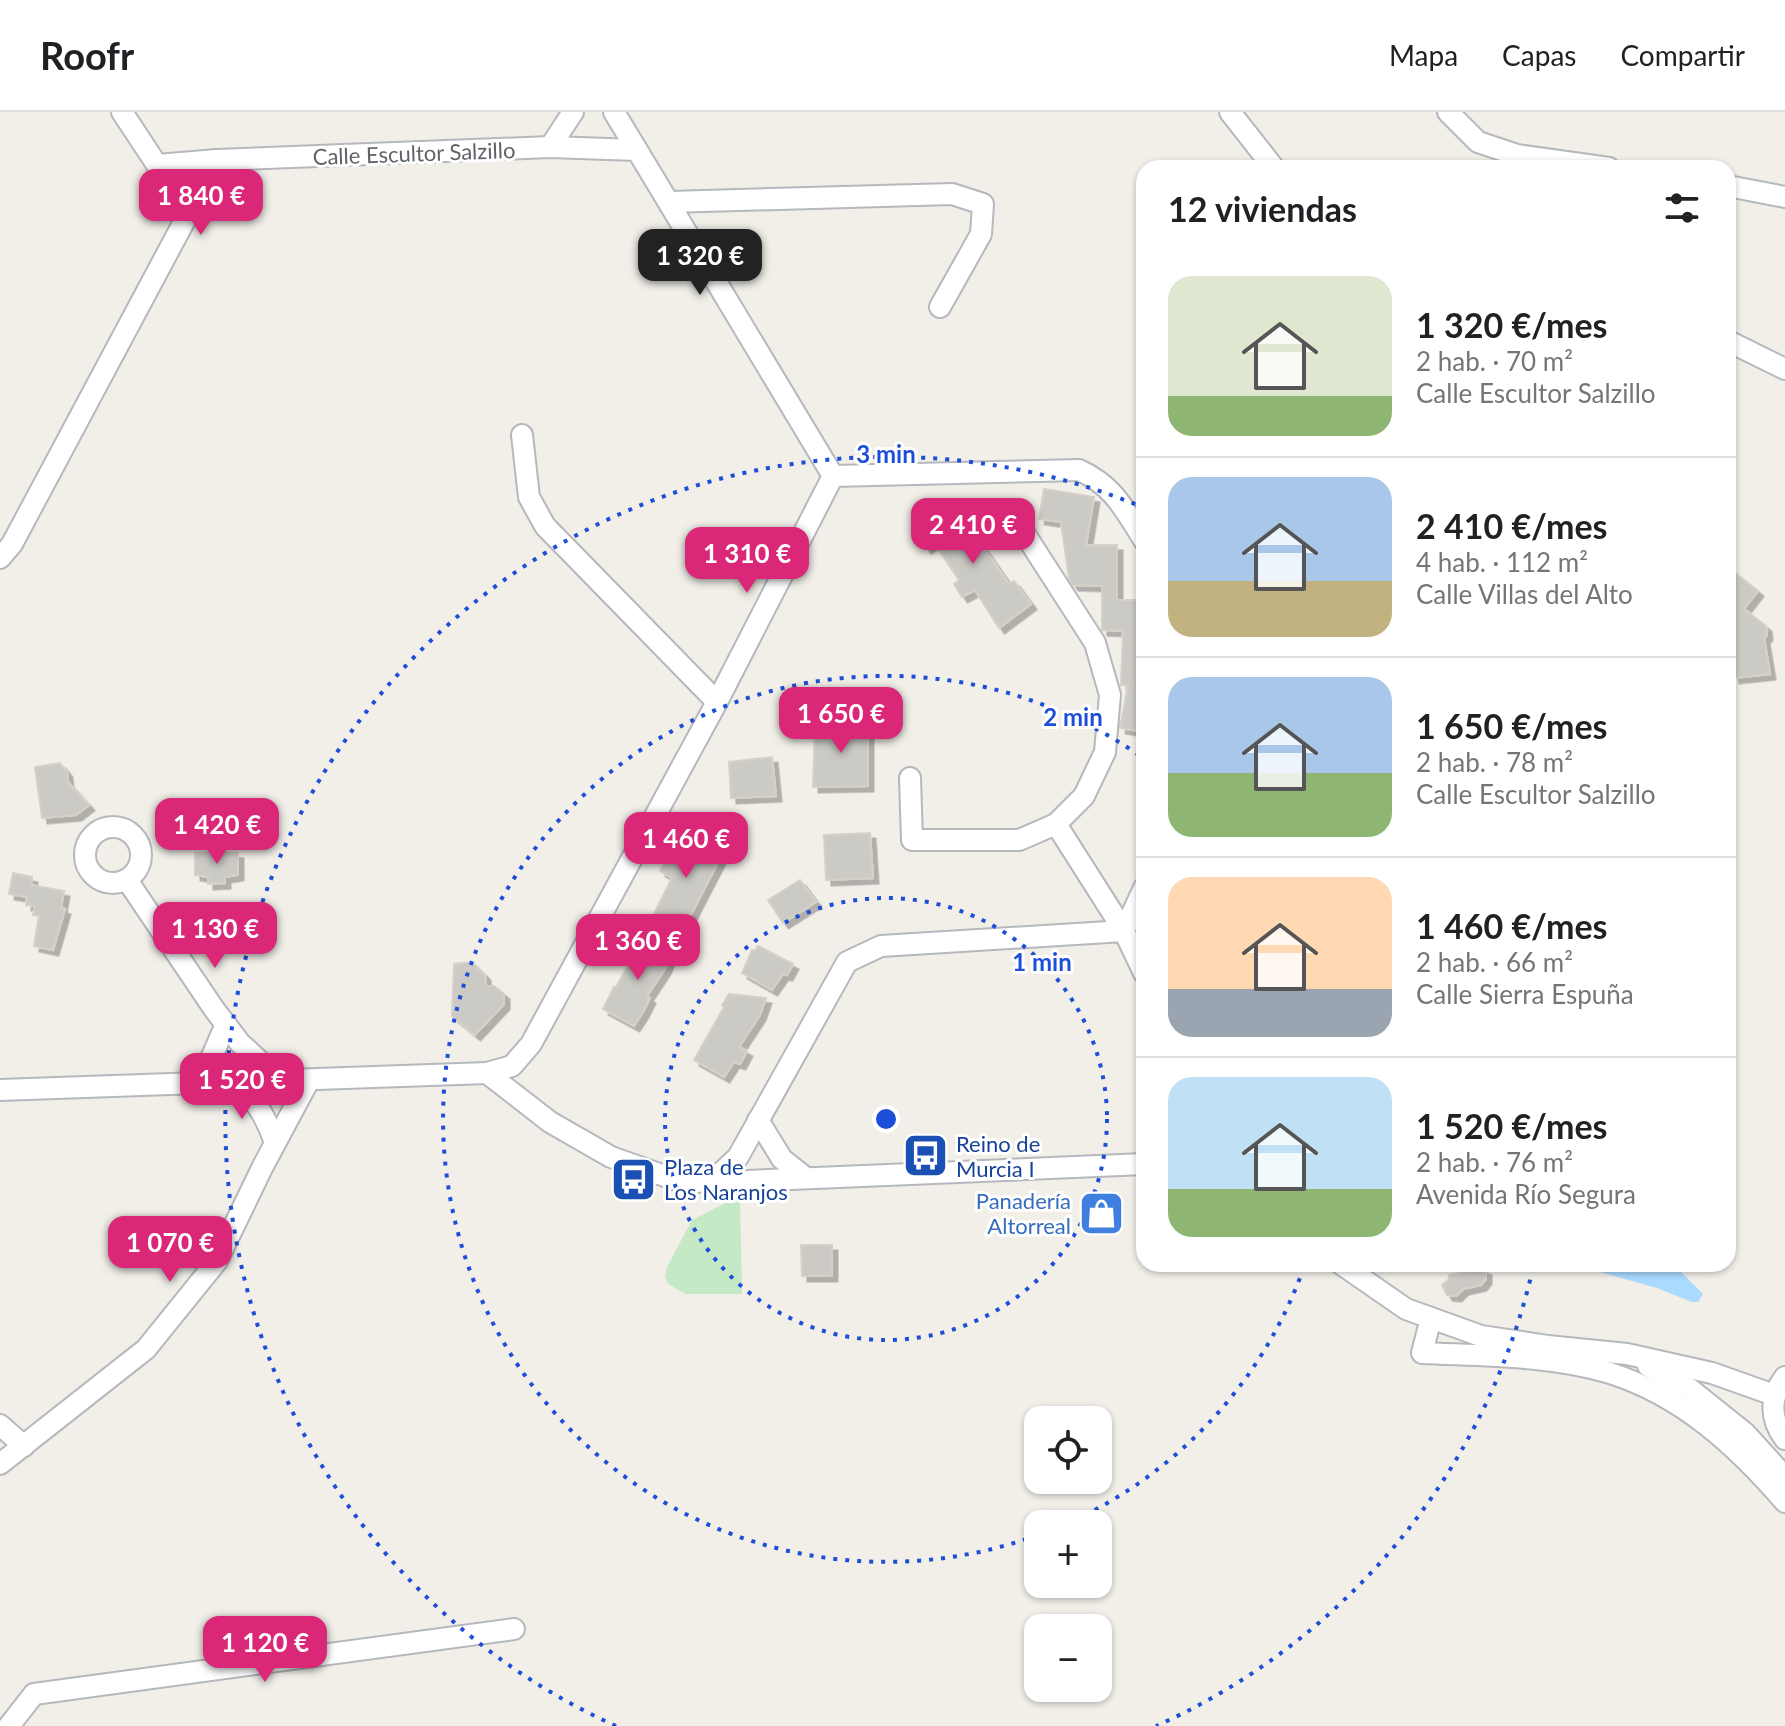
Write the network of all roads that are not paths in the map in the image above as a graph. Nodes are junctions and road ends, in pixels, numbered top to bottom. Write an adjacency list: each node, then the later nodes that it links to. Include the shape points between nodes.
1 (122, 112): 11 (street)
2 (573, 112): 6 (street)
3 (614, 112): 7 (street)
4 (1230, 112): 9 (street)
5 (1448, 112): 10 (street, via 1478,142)
6 (550, 147): 7 (street, Calle Escultor Salzillo); 8 (street, Calle Escultor Salzillo)
7 (637, 150): 14 (street)
8 (217, 160): 11 (street, Calle Escultor Salzillo); 15 (street)
9 (1268, 160)
10 (1552, 160)
11 (157, 165): 15 (street)
12 (1736, 188): 13 (street)
13 (1785, 197)
14 (669, 202): 16 (street, via 952,194 983,204 981,234); 20 (street)
15 (190, 210): 23 (street)
16 (940, 307)
17 (1736, 345): 18 (street)
18 (1785, 369)
19 (522, 435): 24 (street, via 529,497 545,526)
20 (833, 476): 22 (street, via 1079,470 1116,495); 24 (street)
21 (1019, 525): 26 (street, via 1095,643 1110,695 1105,752 1084,796)
22 (1136, 527)
23 (0, 558)
24 (717, 702): 32 (street, via 531,1044 512,1066)
25 (910, 778): 26 (street, via 912,840 1019,840)
26 (1056, 824): 29 (street)
27 (127, 880): 31 (street)
28 (1136, 905): 29 (street)
29 (1124, 931): 30 (street); 38 (street, via 881,946 847,962)
30 (1136, 956)
31 (226, 1024): 33 (street); 36 (street, via 209,1063)
32 (487, 1073): 34 (street); 42 (street, via 550,1122 611,1157 682,1182)
33 (280, 1080): 34 (street); 35 (street)
34 (309, 1080): 39 (street)
35 (237, 1081): 36 (street); 39 (street, via 255,1100)
36 (184, 1083): 37 (street)
37 (0, 1090)
38 (758, 1120): 41 (street, via 782,1159); 42 (street, via 738,1157)
39 (275, 1143): 49 (street, via 217,1261 146,1349)
40 (1136, 1164): 41 (street)
41 (806, 1178): 42 (street)
42 (711, 1182)
43 (1353, 1272): 44 (street, via 1406,1309)
44 (1431, 1318): 45 (street, via 1481,1336); 52 (street, via 1422,1353 1570,1365 1608,1373 1678,1404 1711,1426)
45 (1627, 1354): 46 (street); 51 (street, via 1690,1389 1745,1433)
46 (1780, 1386): 48 (street, via 1773,1410)
47 (0, 1425): 49 (street)
48 (1785, 1439)
49 (24, 1446): 50 (street)
50 (0, 1464)
51 (1785, 1477)
52 (1785, 1502)
53 (514, 1629): 54 (street, via 34,1694)
54 (9, 1726)

